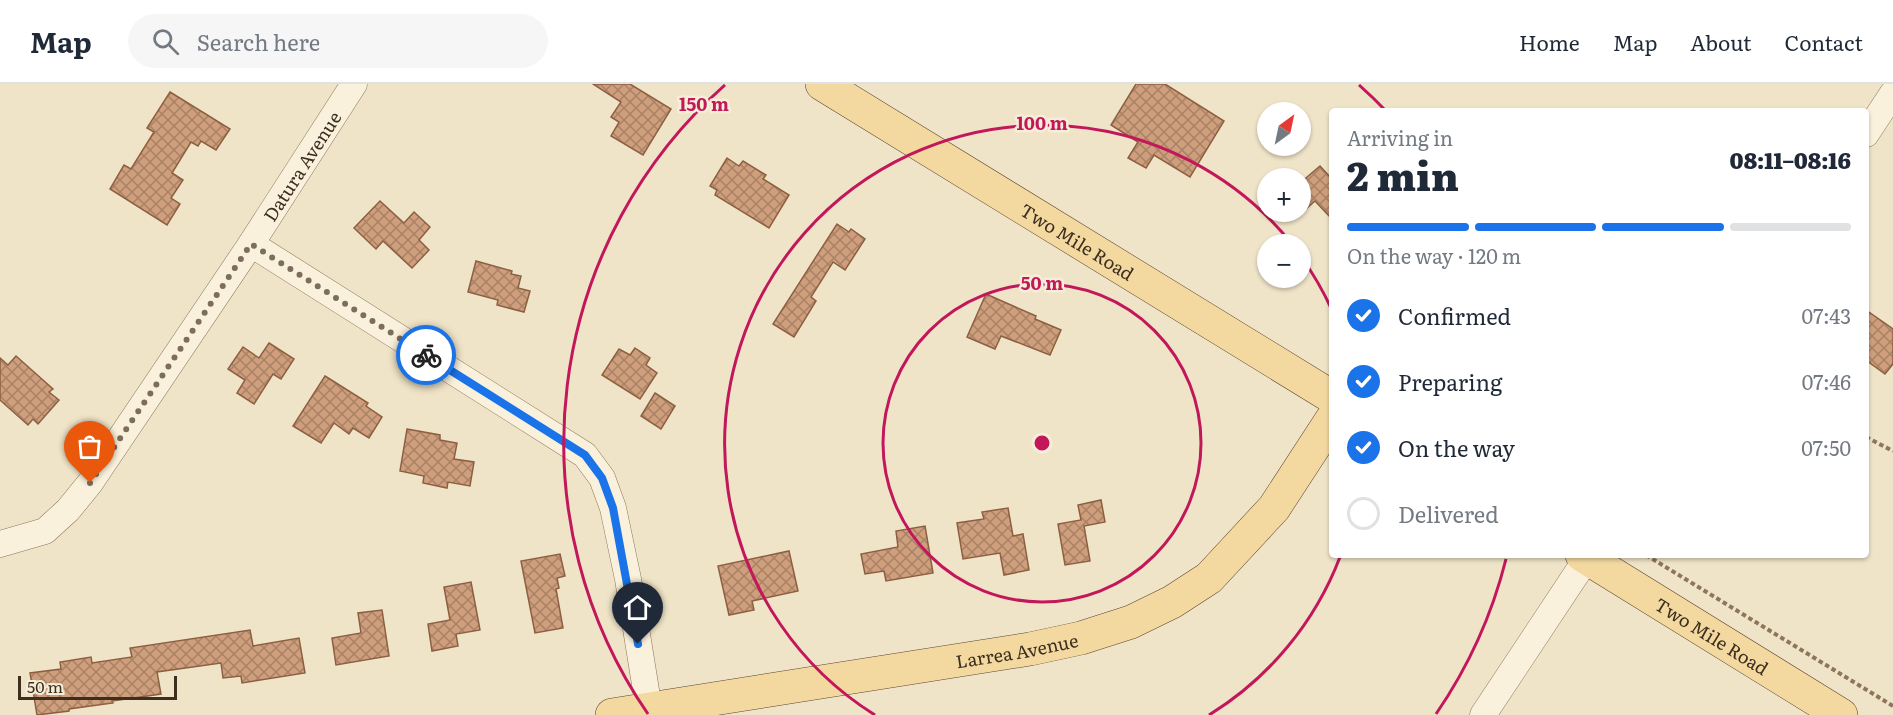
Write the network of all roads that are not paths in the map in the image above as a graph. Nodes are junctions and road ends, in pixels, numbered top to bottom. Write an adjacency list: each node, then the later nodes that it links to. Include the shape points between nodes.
1 (354, 84): 5 (street, Datura Avenue)
2 (822, 84): 6 (main road, Two Mile Road)
3 (1892, 99): 4 (street)
4 (1869, 130)
5 (251, 244): 8 (street, Datura Avenue, via 68,510 45,531); 11 (street, via 585,455 602,478 613,508)
6 (1329, 396)
7 (1329, 424): 11 (main road, Larrea Avenue, via 1274,508 1209,578 1131,622 1030,649)
8 (0, 544)
9 (1585, 558): 13 (street)
10 (1589, 558): 14 (main road, Two Mile Road)
11 (649, 712): 12 (main road, Larrea Avenue)
12 (612, 715)
13 (1483, 715)
14 (1841, 715)

